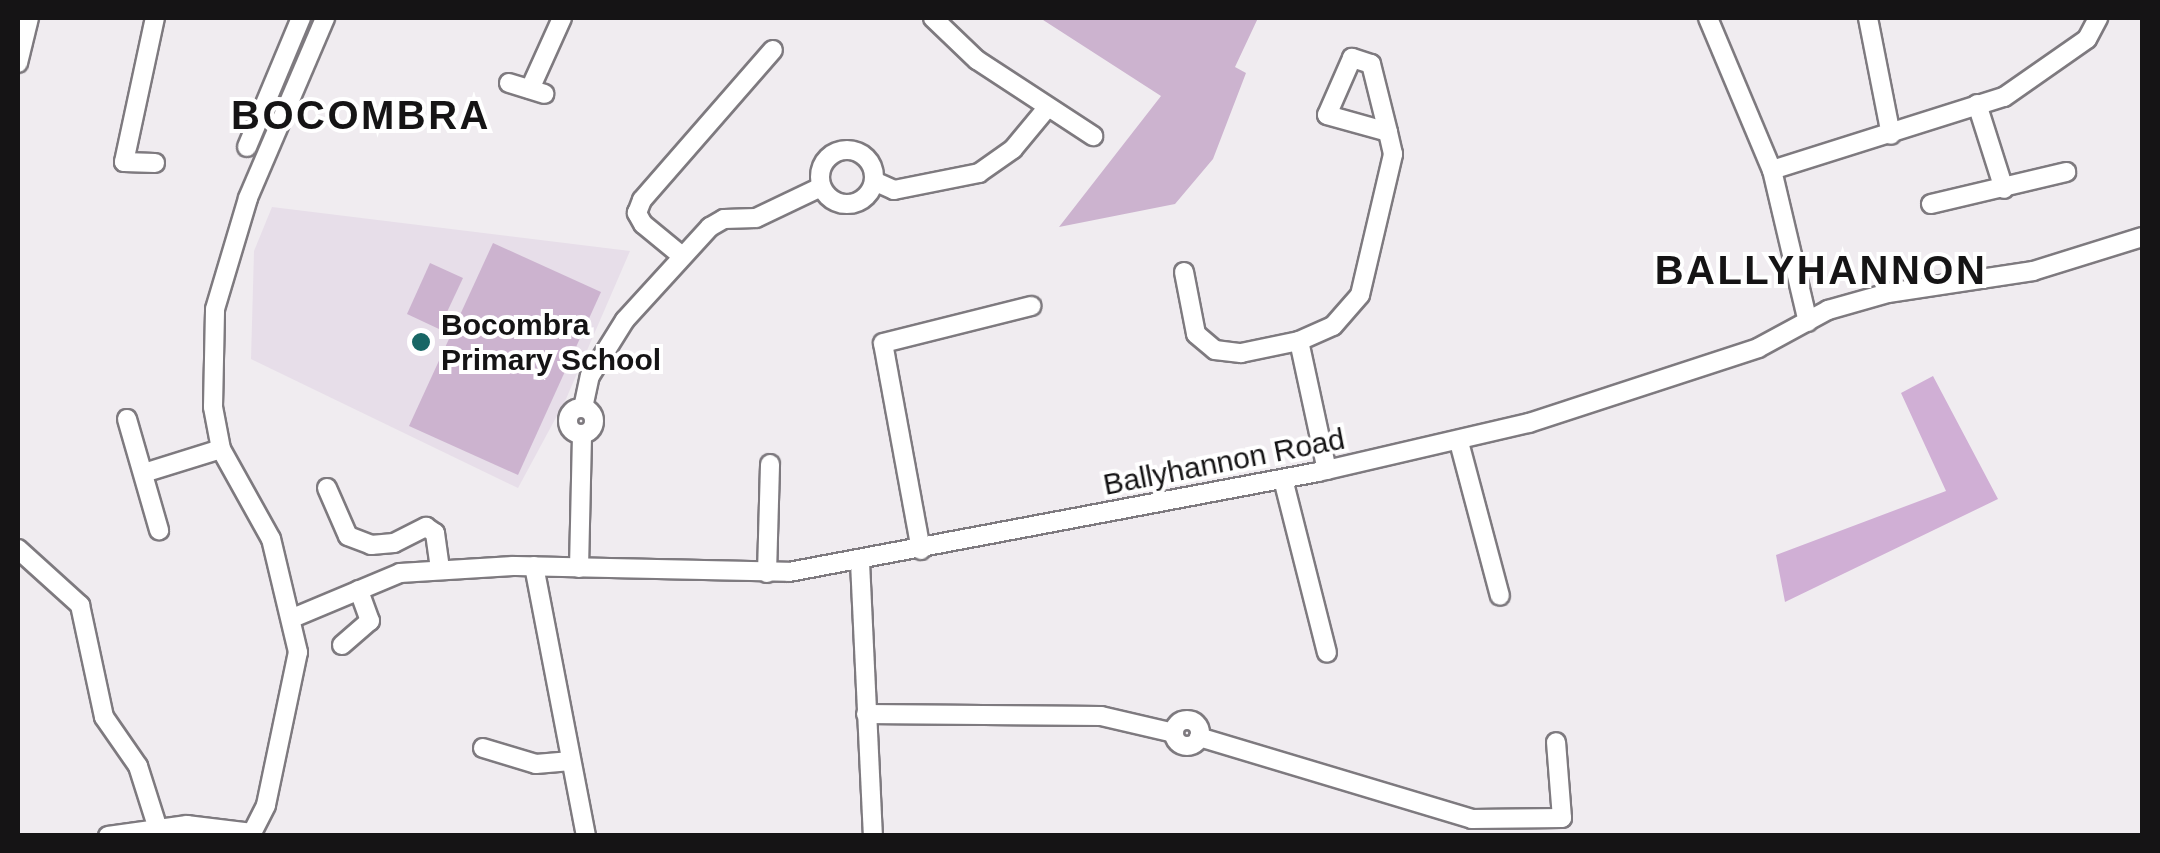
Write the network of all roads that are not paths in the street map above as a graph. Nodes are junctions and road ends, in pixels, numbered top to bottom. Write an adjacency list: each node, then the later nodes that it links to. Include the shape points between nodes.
1 (28, 18): 11 (street)
2 (155, 18): 19 (street, via 122,169)
3 (325, 18): 34 (street, via 220,276 213,407)
4 (562, 18): 12 (street, via 537,91)
5 (933, 18): 14 (street, via 977,60)
6 (1708, 18): 20 (street)
7 (1868, 18): 17 (street)
8 (2098, 18): 13 (street, via 2087,39 2048,72)
9 (294, 20): 15 (street, via 249,142)
10 (773, 50): 27 (street, via 642,200 637,213 643,224)
11 (18, 63)
12 (509, 83)
13 (1977, 104): 17 (street); 24 (street)
14 (1047, 108): 18 (street); 22 (street, via 1013,149 979,173 894,190)
15 (233, 128)
16 (1388, 132): 31 (street, via 1393,154 1360,295 1333,326)
17 (1891, 135): 20 (street)
18 (1093, 136)
19 (155, 163)
20 (1772, 170): 30 (street)
21 (2066, 172): 24 (street)
22 (874, 182): 23 (street, via 866,197 850,204); 23 (street, via 865,157 839,151 820,170)
23 (822, 188): 27 (street, via 756,218 724,219)
24 (2004, 190): 25 (street)
25 (1931, 204)
26 (2142, 237): 30 (street, Ballyhannon Road, via 2033,271 1888,292)
27 (682, 256): 46 (street, via 625,320 590,376 583,408 569,421 582,434)
28 (1184, 272): 31 (street, via 1196,334 1214,350 1242,353)
29 (1030, 306): 42 (street, via 882,343)
30 (1808, 322): 33 (street, Ballyhannon Road, via 1726,360)
31 (1299, 342): 36 (street)
32 (126, 419): 37 (street)
33 (1459, 442): 36 (street, Ballyhannon Road); 49 (street)
34 (221, 449): 37 (street); 50 (street, via 271,539)
35 (770, 464): 47 (street)
36 (1327, 470): 38 (street, Ballyhannon Road)
37 (147, 472): 40 (street)
38 (1284, 479): 42 (street, Ballyhannon Road); 52 (street)
39 (327, 488): 45 (street, via 348,536 371,545 394,543 426,527 435,533)
40 (159, 530)
41 (18, 549): 57 (street, via 80,605 104,717 138,766)
42 (920, 550): 43 (street, Ballyhannon Road)
43 (860, 562): 47 (street, Ballyhannon Road); 53 (street)
44 (534, 566): 45 (street, Ballyhannon Road); 46 (street, Ballyhannon Road); 56 (street)
45 (440, 568): 48 (street, Ballyhannon Road, via 400,573)
46 (580, 568): 47 (street, Ballyhannon Road)
47 (768, 574)
48 (359, 590): 50 (street, Ballyhannon Road); 51 (street, via 370,621)
49 (1500, 596)
50 (295, 618): 59 (street, via 290,708)
51 (342, 645)
52 (1327, 653)
53 (866, 714): 58 (street, via 1101,716 1174,733 1184,745 1198,737 1472,819); 62 (street)
54 (1556, 742): 58 (street)
55 (483, 748): 56 (street, via 536,764)
56 (571, 761): 61 (street)
57 (157, 826): 59 (street); 60 (street)
58 (1563, 827)
59 (253, 834)
60 (108, 836)
61 (586, 836)
62 (873, 836)

